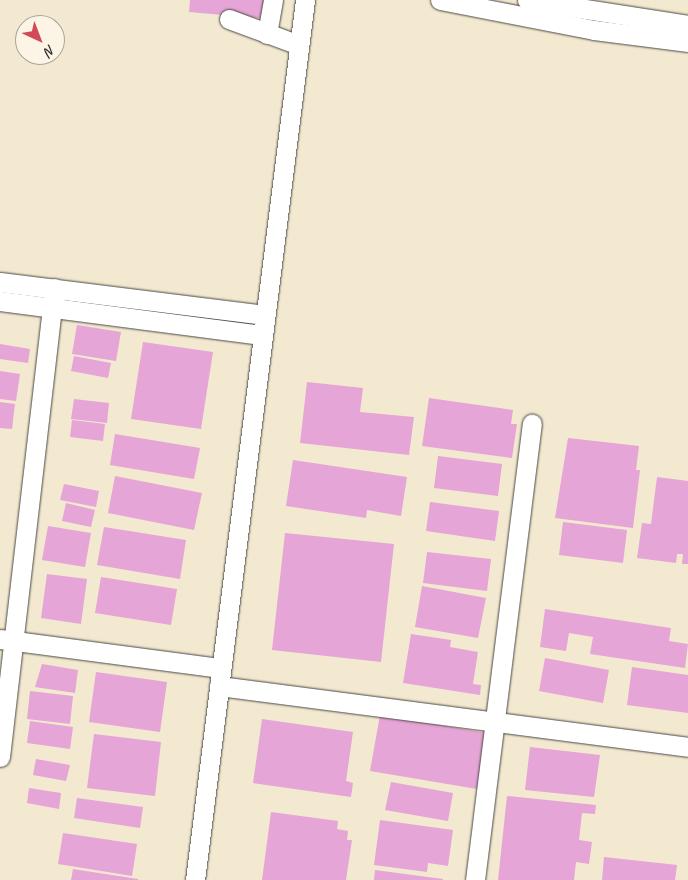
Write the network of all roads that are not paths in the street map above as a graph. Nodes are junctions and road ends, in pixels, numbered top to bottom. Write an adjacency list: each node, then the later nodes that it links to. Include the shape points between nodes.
1 (273, 0): 8 (street)
2 (305, 0): 10 (street)
3 (440, 0): 9 (street, via 594,30)
4 (527, 0): 5 (street)
5 (598, 7): 7 (street)
6 (228, 20): 8 (street)
7 (688, 25)
8 (267, 34): 10 (street)
9 (688, 42)
10 (299, 45): 15 (street)
11 (0, 282): 12 (street)
12 (54, 288): 14 (street); 15 (street)
13 (0, 301): 14 (street)
14 (52, 308): 16 (street); 18 (street)
15 (264, 314): 16 (street)
16 (262, 334): 19 (street)
17 (532, 424): 20 (street)
18 (7, 640): 19 (street); 22 (street)
19 (220, 677): 20 (street); 23 (street)
20 (494, 722): 21 (street); 24 (street)
21 (688, 747)
22 (0, 756)
23 (195, 880)
24 (475, 880)

